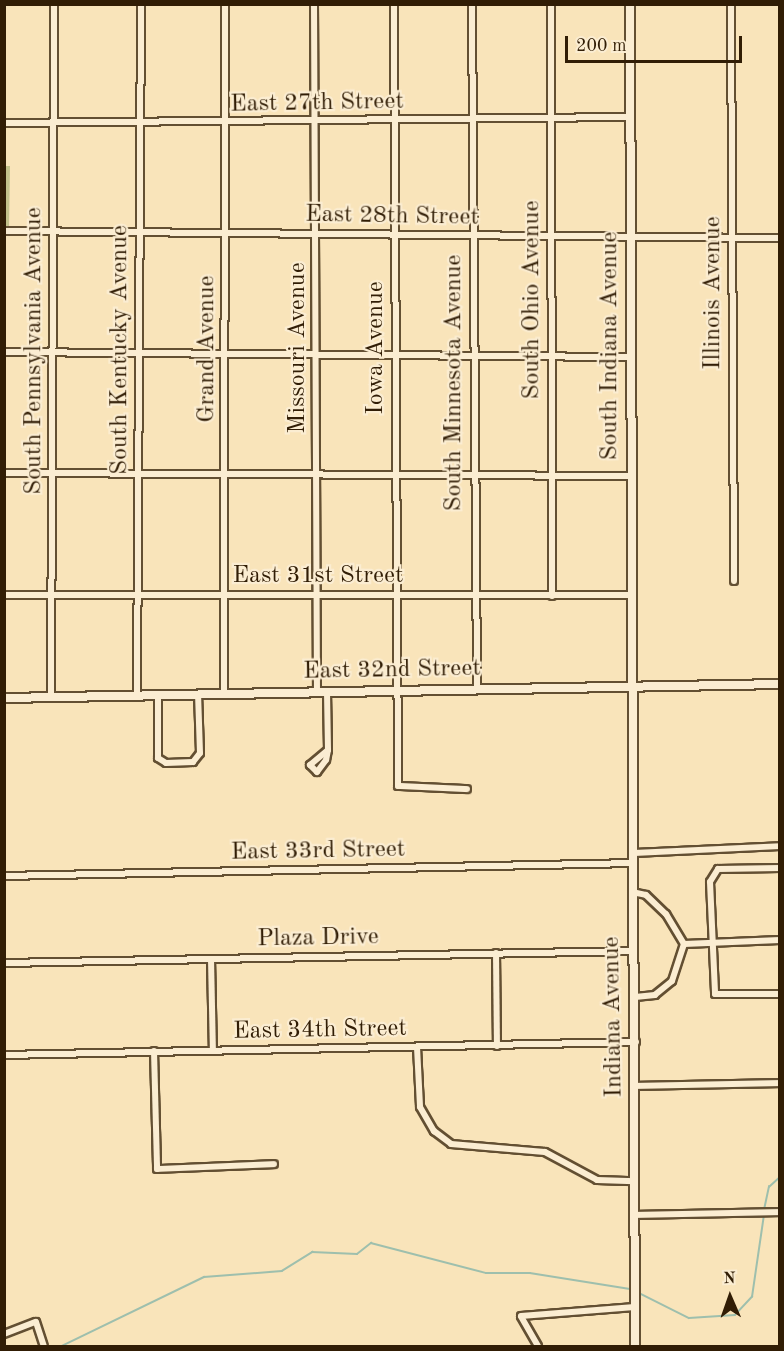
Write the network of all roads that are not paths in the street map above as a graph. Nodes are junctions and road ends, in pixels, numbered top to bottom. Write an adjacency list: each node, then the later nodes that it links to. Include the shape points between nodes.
1 (54, 4): 15 (street, South Pennsylvania Avenue)
2 (141, 4): 16 (street, South Kentucky Avenue)
3 (225, 4): 17 (street, Grand Avenue)
4 (314, 4): 18 (street, Missouri Avenue)
5 (394, 4): 13 (street, Iowa Avenue)
6 (472, 4): 12 (street, South Minnesota Avenue)
7 (551, 4): 11 (street, South Ohio Avenue)
8 (630, 4): 10 (street, South Indiana Avenue)
9 (731, 4): 28 (street, Illinois Avenue)
10 (630, 117): 11 (street, East 27th Street); 27 (street, South Indiana Avenue)
11 (551, 118): 12 (street, East 27th Street); 26 (street, South Ohio Avenue)
12 (472, 119): 13 (street, East 27th Street); 25 (street, South Minnesota Avenue)
13 (394, 121): 18 (street, East 27th Street); 24 (street, Iowa Avenue)
14 (4, 123): 15 (street, East 27th Street)
15 (53, 123): 16 (street, East 27th Street); 20 (street, South Pennsylvania Avenue)
16 (141, 123): 17 (street, East 27th Street); 21 (street, South Kentucky Avenue)
17 (226, 123): 18 (street, East 27th Street); 22 (street, Grand Avenue)
18 (316, 123): 23 (street, Missouri Avenue)
19 (4, 231): 20 (street, East 28th Street)
20 (53, 232): 21 (street, East 28th Street); 31 (street, South Pennsylvania Avenue)
21 (140, 233): 22 (street, East 28th Street); 32 (street, South Kentucky Avenue)
22 (226, 233): 23 (street, East 28th Street); 33 (street, Grand Avenue)
23 (316, 234): 24 (street, East 28th Street); 34 (street, Missouri Avenue)
24 (394, 235): 25 (street, East 28th Street); 35 (street, Iowa Avenue)
25 (473, 235): 26 (street, East 28th Street); 36 (street, South Minnesota Avenue)
26 (551, 236): 27 (street, East 28th Street); 37 (street, South Ohio Avenue)
27 (630, 237): 28 (street, East 28th Street); 38 (street, South Indiana Avenue)
28 (731, 237): 29 (street, East 28th Street); 48 (street, Illinois Avenue)
29 (780, 238)
30 (4, 352): 31 (street)
31 (53, 353): 32 (street); 40 (street, South Pennsylvania Avenue)
32 (140, 353): 33 (street); 41 (street, South Kentucky Avenue)
33 (226, 354): 34 (street); 42 (street, Grand Avenue)
34 (316, 355): 35 (street); 43 (street, Missouri Avenue)
35 (395, 355): 36 (street); 44 (street, Iowa Avenue)
36 (473, 356): 37 (street); 45 (street, South Minnesota Avenue)
37 (552, 356): 38 (street); 46 (street, South Ohio Avenue)
38 (631, 357): 47 (street, South Indiana Avenue)
39 (4, 473): 40 (street)
40 (52, 474): 41 (street); 50 (street, South Pennsylvania Avenue)
41 (139, 475): 42 (street); 51 (street, South Kentucky Avenue)
42 (226, 475): 43 (street); 52 (street, Grand Avenue)
43 (317, 475): 44 (street); 54 (street, Missouri Avenue)
44 (395, 475): 45 (street); 55 (street, Iowa Avenue)
45 (473, 476): 46 (street); 56 (street, South Minnesota Avenue)
46 (552, 476): 47 (street); 57 (street, South Ohio Avenue)
47 (632, 476): 53 (street, South Indiana Avenue)
48 (734, 581)
49 (4, 595): 50 (street, East 31st Street)
50 (51, 595): 51 (street, East 31st Street); 68 (street, South Pennsylvania Avenue)
51 (138, 595): 52 (street, East 31st Street); 66 (street, South Kentucky Avenue)
52 (225, 595): 54 (street, East 31st Street); 65 (street, Grand Avenue)
53 (632, 595): 57 (street, East 31st Street); 59 (street, South Indiana Avenue)
54 (317, 596): 55 (street, East 31st Street); 61 (street, Missouri Avenue)
55 (395, 596): 56 (street, East 31st Street); 63 (street, Iowa Avenue)
56 (474, 596): 57 (street, East 31st Street); 60 (street, South Minnesota Avenue)
57 (552, 596)
58 (780, 684): 59 (street, East 32nd Street)
59 (633, 687): 60 (street, East 32nd Street); 73 (street, Indiana Avenue)
60 (477, 690): 63 (street, East 32nd Street)
61 (317, 692): 62 (street, East 32nd Street); 65 (street, East 32nd Street)
62 (327, 692): 63 (street, East 32nd Street); 70 (street)
63 (395, 692): 71 (street, Iowa Avenue, via 398,786)
64 (198, 694): 65 (street, East 32nd Street); 67 (street, East 32nd Street); 67 (street, via 200,753 193,762 166,763 158,758)
65 (224, 694)
66 (137, 695): 67 (street, East 32nd Street); 68 (street, East 32nd Street)
67 (158, 695)
68 (51, 697): 69 (street, East 32nd Street)
69 (4, 698)
70 (328, 750)
71 (467, 789)
72 (780, 846): 73 (street)
73 (634, 853): 74 (street, Indiana Avenue)
74 (633, 863): 76 (street, East 33rd Street); 77 (street, Indiana Avenue)
75 (780, 868): 79 (street, via 718,869 712,874)
76 (4, 876)
77 (632, 892): 80 (street, via 646,895 666,914); 81 (street, Indiana Avenue)
78 (780, 940): 79 (street)
79 (711, 943): 80 (street); 85 (street, via 715,994)
80 (684, 944): 86 (street, via 672,981 655,995)
81 (632, 951): 82 (street, Plaza Drive); 86 (street, Indiana Avenue)
82 (496, 953): 83 (street, Plaza Drive); 88 (street)
83 (212, 959): 84 (street, Plaza Drive); 90 (street)
84 (4, 963)
85 (780, 994)
86 (635, 997): 87 (street, Indiana Avenue)
87 (636, 1042): 88 (street, East 34th Street); 94 (street, Indiana Avenue)
88 (497, 1046): 89 (street, East 34th Street)
89 (417, 1047): 90 (street, East 34th Street); 96 (street, via 422,1115 434,1131 463,1149 545,1152 597,1180)
90 (213, 1051): 91 (street, East 34th Street)
91 (154, 1052): 92 (street, East 34th Street); 95 (street, via 159,1170)
92 (4, 1054)
93 (780, 1083): 94 (street)
94 (635, 1086): 96 (street, Indiana Avenue)
95 (274, 1164)
96 (635, 1181): 98 (street, Indiana Avenue)
97 (780, 1212): 98 (street)
98 (635, 1215): 99 (street, Indiana Avenue)
99 (635, 1307): 102 (street, via 521,1316); 103 (street, Indiana Avenue)
100 (4, 1334): 101 (street, via 36,1322)
101 (44, 1347)
102 (538, 1347)
103 (635, 1347)

